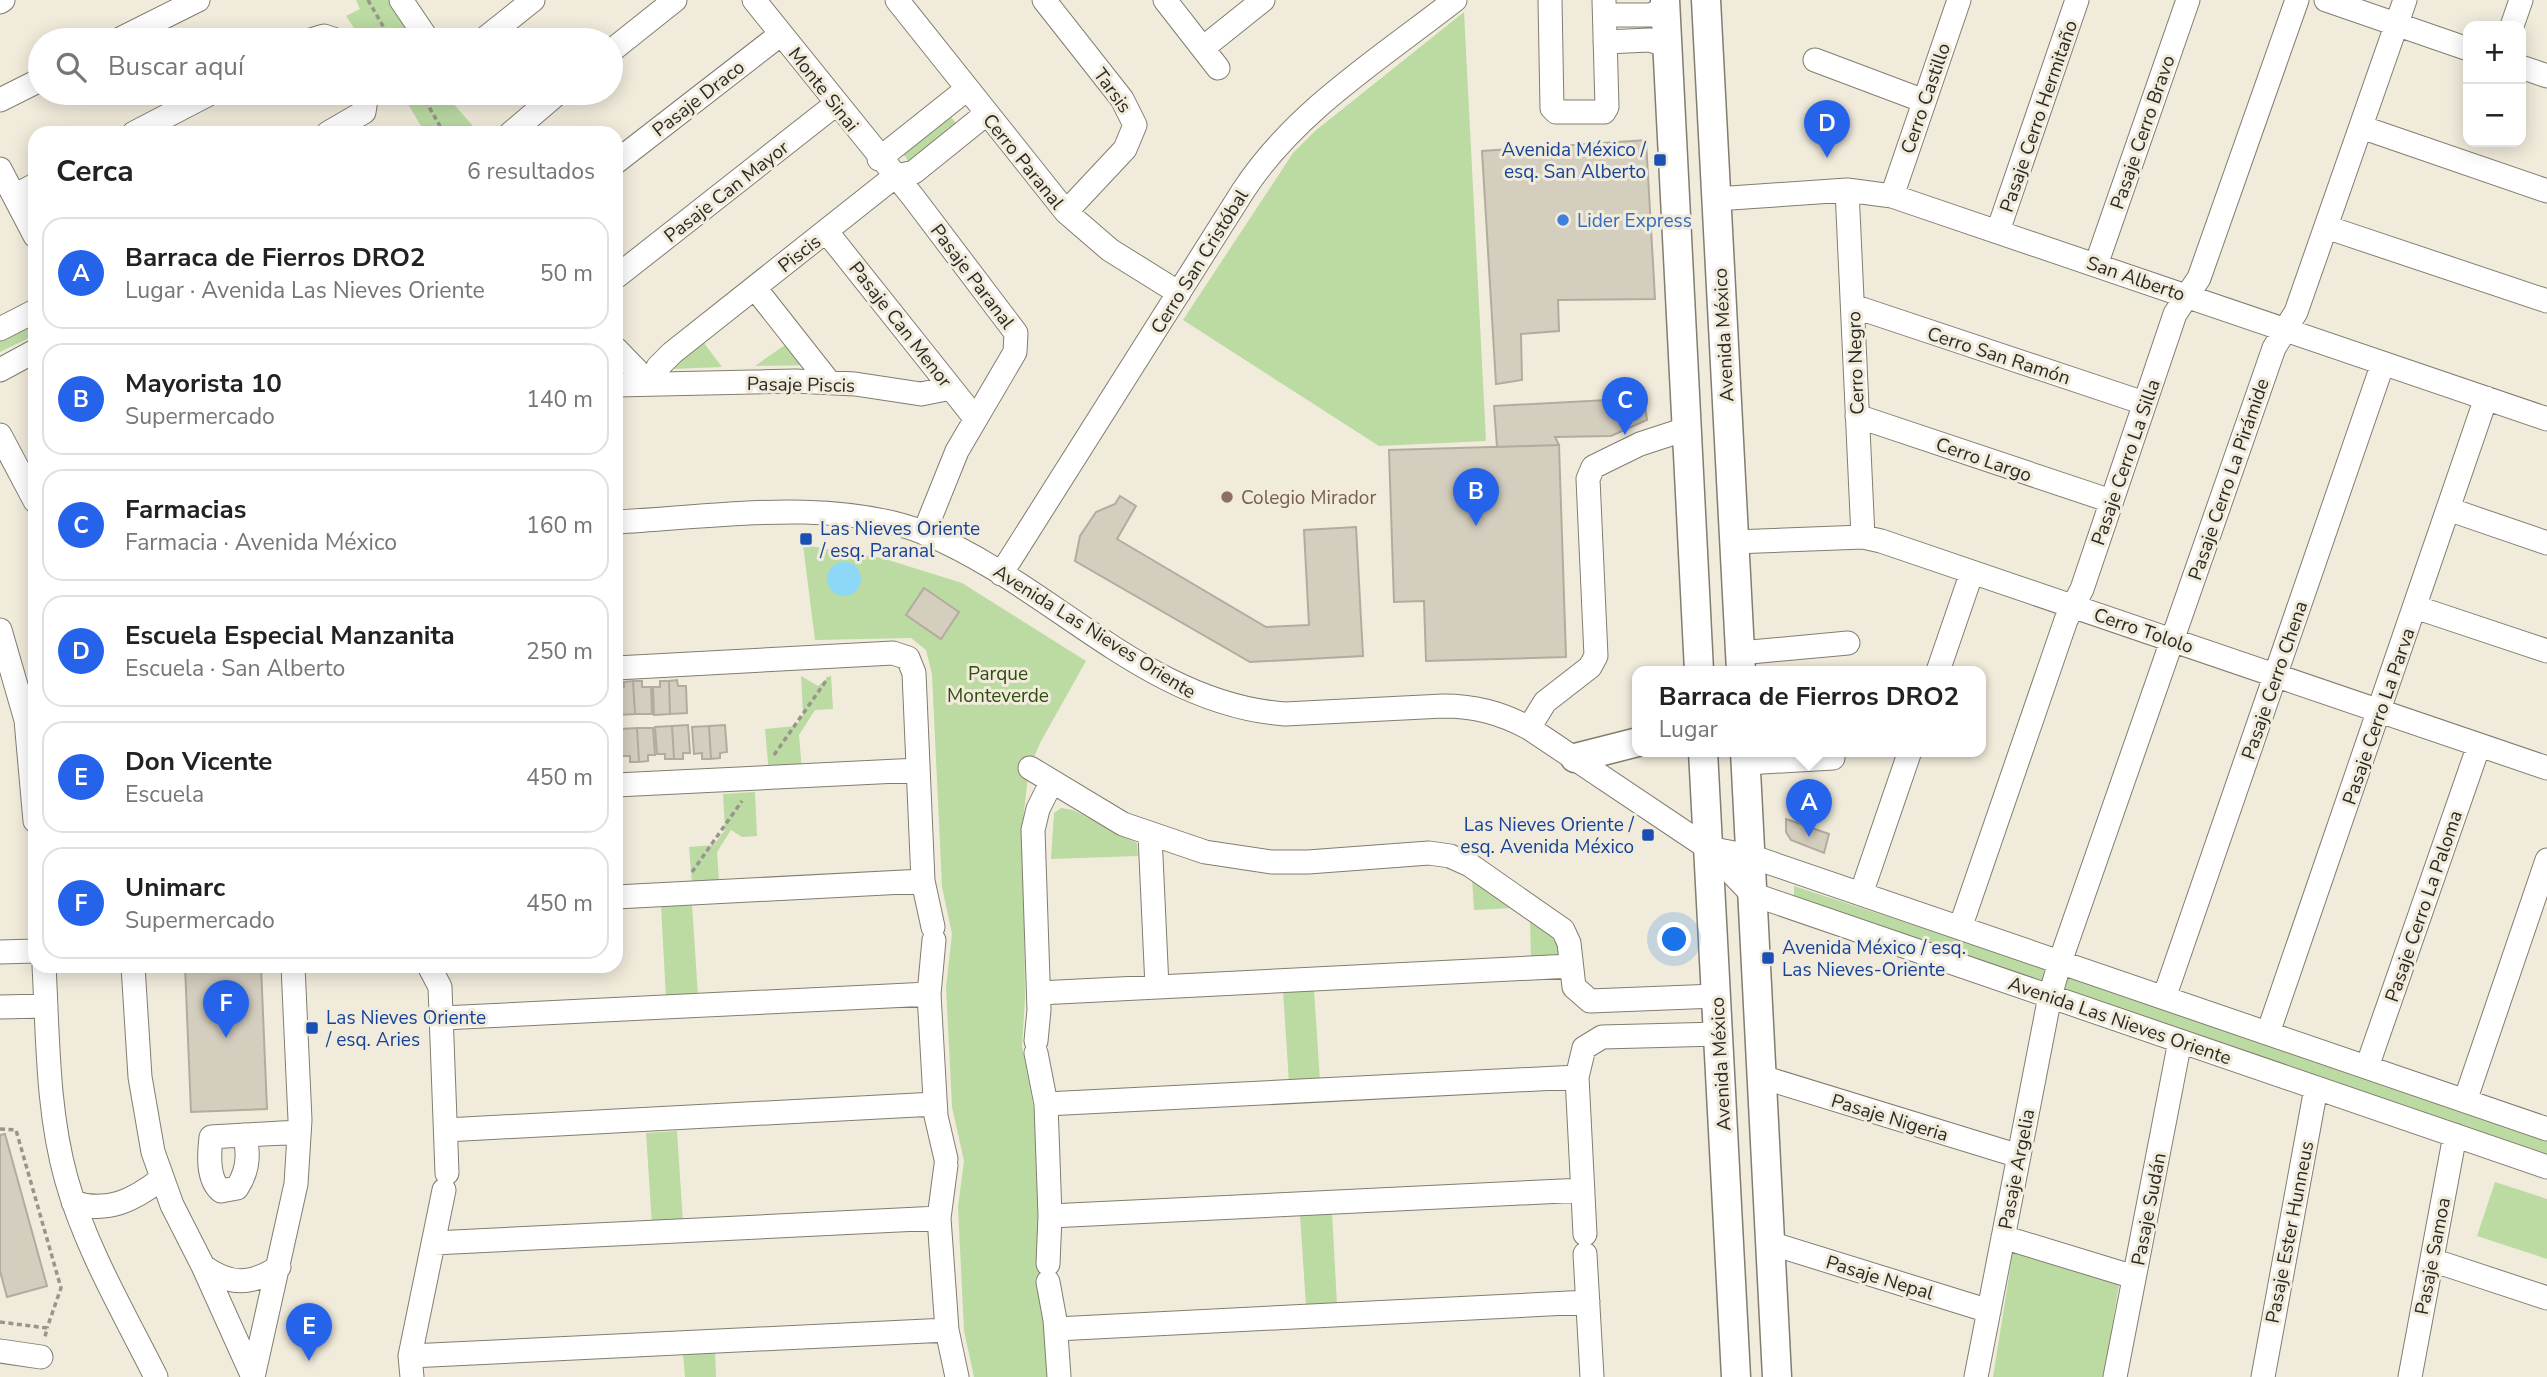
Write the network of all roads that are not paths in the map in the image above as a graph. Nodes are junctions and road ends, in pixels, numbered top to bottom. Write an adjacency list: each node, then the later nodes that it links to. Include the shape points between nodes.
1 (198, 0): 25 (street)
2 (401, 0): 26 (street)
3 (533, 0): 27 (street)
4 (676, 0): 29 (street)
5 (754, 0): 28 (street, Monte Sinai)
6 (897, 0): 39 (street, Cerro Paranal)
7 (1044, 0): 61 (street, Tarsis, via 1122,99 1135,125 1125,149)
8 (1165, 0): 33 (street)
9 (1263, 0): 33 (street)
10 (1455, 0): 22 (street, Cerro San Cristóbal)
11 (1550, 0): 30 (street, via 1552,108 1556,112 1604,112)
12 (1706, 0): 60 (main road, Avenida México)
13 (1959, 0): 41 (street, Cerro Castillo)
14 (2077, 0): 65 (street, Pasaje Cerro Hermitaño)
15 (2188, 0): 66 (street, Pasaje Cerro Bravo)
16 (2297, 0): 70 (street, Pasaje Cerro La Silla, via 2199,278)
17 (2326, 0): 24 (street)
18 (2405, 0): 24 (street, Pasaje Cerro La Pirámide)
19 (2521, 0): 23 (street)
20 (1665, 4): 21 (street, via 1651,15); 31 (main road)
21 (1604, 8): 30 (street)
22 (1432, 9): 69 (street, Cerro San Cristóbal, via 1272,150)
23 (2514, 21)
24 (2397, 24): 32 (street); 50 (street, Pasaje Cerro La Pirámide)
25 (142, 28)
26 (420, 28)
27 (498, 28)
28 (781, 34): 42 (street, Monte Sinai); 51 (street, Pasaje Draco)
29 (623, 42)
30 (1605, 42): 31 (street, via 1650,40)
31 (1667, 46): 89 (main road)
32 (2463, 47)
33 (1203, 48): 35 (street)
34 (1815, 60): 41 (street)
35 (1218, 68)
36 (2526, 69): 37 (street)
37 (2547, 76)
38 (28, 86): 40 (street)
39 (967, 89): 46 (street, Cerro Paranal); 52 (street)
40 (0, 100)
41 (1924, 101): 59 (street, Cerro Castillo)
42 (836, 104): 52 (street, Monte Sinai); 67 (street, Pasaje Can Mayor)
43 (188, 105): 47 (street)
44 (364, 105): 48 (street, via 359,117)
45 (544, 105): 49 (street)
46 (986, 114): 54 (street, Piscis, via 914,172); 61 (street, Cerro Paranal)
47 (147, 126)
48 (342, 126)
49 (519, 126)
50 (2361, 127): 57 (street); 63 (street, Pasaje Cerro La Pirámide)
51 (623, 157)
52 (879, 159): 54 (street, Monte Sinai)
53 (0, 169): 58 (street)
54 (894, 177): 64 (street, Piscis); 87 (street, Pasaje Paranal, via 1016,333 1015,352)
55 (28, 189): 58 (street)
56 (1847, 190): 59 (street, San Alberto); 60 (street, San Alberto); 72 (street, Cerro Negro)
57 (2547, 191)
58 (14, 196): 62 (street)
59 (1892, 196): 65 (street, San Alberto)
60 (1716, 199): 97 (main road, Avenida México)
61 (1066, 212): 69 (street, Cerro Paranal, via 1110,250)
62 (28, 223)
63 (2326, 227): 71 (street); 75 (street, Pasaje Cerro La Pirámide, via 2297,313)
64 (827, 231): 68 (street, Piscis); 83 (street, Pasaje Can Menor)
65 (1998, 231): 66 (street, San Alberto)
66 (2096, 265): 70 (street, San Alberto)
67 (623, 271)
68 (755, 288): 80 (street); 81 (street, Piscis, via 664,360)
69 (1178, 292): 100 (street, Cerro San Cristóbal)
70 (2187, 296): 75 (street, San Alberto); 85 (street, Pasaje Cerro La Silla, via 2175,314)
71 (2547, 301)
72 (1853, 306): 85 (street, Cerro San Ramón); 86 (street, Cerro Negro)
73 (28, 315): 74 (street)
74 (0, 329)
75 (2286, 329): 78 (street, San Alberto); 104 (street, Pasaje Cerro La Pirámide, via 2274,348)
76 (28, 355): 79 (street)
77 (623, 356): 81 (street)
78 (2383, 363): 84 (street, San Alberto); 111 (street, Pasaje Cerro Chena)
79 (0, 370)
80 (829, 382): 81 (street, Pasaje Piscis); 83 (street, Pasaje Piscis, via 921,394)
81 (650, 384): 82 (street)
82 (623, 385)
83 (951, 388): 87 (street, Pasaje Can Menor)
84 (2486, 398): 88 (street, San Alberto); 93 (street, Pasaje Cerro La Parva)
85 (2144, 403): 92 (street, Pasaje Cerro La Silla)
86 (1857, 416): 92 (street, Cerro Largo); 96 (street, Cerro Negro)
87 (975, 418): 95 (street, Pasaje Paranal)
88 (2547, 418)
89 (1686, 429): 108 (main road); 113 (street, via 1640,444 1593,467 1588,479 1596,656 1590,667 1545,702)
90 (0, 435): 91 (street)
91 (28, 488)
92 (2111, 502): 101 (street, Pasaje Cerro La Silla)
93 (2448, 509): 98 (street); 102 (street, Pasaje Cerro La Parva)
94 (623, 522): 95 (street, Avenida Las Nieves Oriente, via 825,512 876,518)
95 (925, 533): 100 (street, Avenida Las Nieves Oriente)
96 (1863, 537): 97 (street, Cerro Tololo); 99 (street, Cerro Tololo)
97 (1734, 542): 107 (main road, Avenida México)
98 (2547, 543)
99 (1972, 572): 101 (street, Cerro Tololo); 109 (street)
100 (1002, 574): 113 (street, Avenida Las Nieves Oriente, via 1177,685 1233,708 1285,715 1465,706 1501,714)
101 (2073, 606): 104 (street, Cerro Tololo); 135 (street, Pasaje Cerro La Silla)
102 (2415, 607): 106 (street); 112 (street, Pasaje Cerro La Parva)
103 (0, 630): 114 (street)
104 (2172, 640): 111 (street, Cerro Tololo); 138 (street, Pasaje Cerro La Pirámide)
105 (1848, 643): 107 (street)
106 (2547, 651)
107 (1740, 662)
108 (1699, 666)
109 (1940, 666)
110 (623, 668): 124 (street, via 903,655 914,673)
111 (2276, 676): 112 (street, Cerro Tololo); 149 (street, Pasaje Cerro Chena)
112 (2380, 711): 116 (street, Cerro Tololo); 153 (street, Pasaje Cerro La Parva)
113 (1529, 728): 120 (street, Avenida Las Nieves Oriente)
114 (28, 742)
115 (1632, 743): 120 (main road)
116 (2479, 745): 123 (street, Cerro Tololo); 156 (street, Pasaje Cerro La Paloma)
117 (1703, 757): 128 (main road, Avenida México)
118 (1745, 757): 121 (street); 129 (main road)
119 (1908, 757): 133 (street)
120 (1575, 758): 128 (street, Avenida Las Nieves Oriente)
121 (1833, 758)
122 (1030, 768): 125 (street)
123 (2547, 768)
124 (918, 770): 126 (street); 131 (street)
125 (1051, 783): 127 (street); 145 (street, via 1033,830)
126 (623, 785)
127 (1150, 835): 139 (street, via 1205,852 1271,862 1429,853 1450,856 1558,924 1569,943); 144 (street)
128 (1708, 848): 129 (street, Avenida Las Nieves Oriente); 132 (street, Avenida Las Nieves Oriente); 147 (main road, Avenida México)
129 (1750, 856): 132 (main road); 133 (street, Avenida Las Nieves Oriente)
130 (2547, 860): 160 (street)
131 (923, 881): 134 (street); 146 (street, via 934,934)
132 (1752, 894): 148 (street, Avenida Las Nieves Oriente); 158 (main road)
133 (1861, 894): 135 (street, Avenida Las Nieves Oriente)
134 (623, 897)
135 (1960, 928): 138 (street, Avenida Las Nieves Oriente)
136 (28, 951): 137 (street)
137 (0, 952)
138 (2060, 962): 148 (street, Pasaje Argelia); 149 (street, Avenida Las Nieves Oriente)
139 (1571, 966): 144 (street); 147 (street, via 1578,992 1597,1003)
140 (44, 973): 150 (street)
141 (134, 973): 170 (street, via 143,1102)
142 (293, 973): 165 (street)
143 (434, 973): 152 (street)
144 (1157, 987): 145 (street)
145 (1039, 993): 162 (street, via 1036,1047)
146 (929, 994): 152 (street); 161 (street)
147 (1716, 996): 154 (main road, Avenida México)
148 (2050, 996): 155 (street, Avenida Las Nieves Oriente); 168 (street, Pasaje Argelia)
149 (2164, 998): 153 (street, Avenida Las Nieves Oriente)
150 (46, 1006): 151 (street); 172 (street, via 54,1122)
151 (0, 1007)
152 (442, 1018): 164 (street)
153 (2268, 1033): 156 (street, Avenida Las Nieves Oriente)
154 (1719, 1034): 157 (street, via 1595,1039 1580,1055); 195 (main road, Avenida México)
155 (2180, 1041): 159 (street, Avenida Las Nieves Oriente); 181 (street, Pasaje Sudán)
156 (2367, 1067): 160 (street, Avenida Las Nieves Oriente)
157 (1577, 1077): 162 (street); 171 (street)
158 (1762, 1077): 168 (street, Pasaje Nigeria); 177 (main road)
159 (2316, 1088): 167 (street, Avenida Las Nieves Oriente); 199 (street, Pasaje Ester Hunneus)
160 (2465, 1101): 163 (street, Avenida Las Nieves Oriente)
161 (935, 1104): 164 (street); 174 (street, via 946,1162)
162 (1046, 1104): 173 (street)
163 (2547, 1129)
164 (446, 1130): 176 (street, via 446,1182)
165 (299, 1132): 166 (street); 180 (street, via 296,1184)
166 (244, 1135)
167 (2455, 1135): 169 (street, Avenida Las Nieves Oriente); 178 (street, Pasaje Samoa)
168 (2019, 1156): 175 (street, Pasaje Argelia)
169 (2547, 1167)
170 (161, 1179): 172 (street, via 116,1205 95,1208); 179 (street)
171 (1583, 1190): 173 (street); 183 (street)
172 (73, 1202): 190 (street)
173 (1050, 1216): 185 (street, via 1048,1273)
174 (939, 1218): 176 (street); 186 (street)
175 (2003, 1237): 181 (street); 184 (street, Pasaje Argelia)
176 (433, 1242): 189 (street)
177 (1770, 1243): 184 (street, Pasaje Nepal); 196 (main road)
178 (2432, 1260): 182 (street); 200 (street, Pasaje Samoa)
179 (204, 1266): 180 (street, via 236,1283 263,1277); 191 (street)
180 (279, 1267): 191 (street)
181 (2134, 1277): 198 (street, Pasaje Sudán)
182 (2547, 1298)
183 (1588, 1302): 185 (street); 194 (street)
184 (1989, 1311): 197 (street, Pasaje Argelia)
185 (1056, 1329): 193 (street)
186 (947, 1330): 189 (street); 192 (street)
187 (0, 1351): 188 (street)
188 (41, 1357)
189 (411, 1366)
190 (156, 1377)
191 (253, 1377)
192 (957, 1377)
193 (1059, 1377)
194 (1592, 1377)
195 (1736, 1377)
196 (1777, 1377)
197 (1976, 1377)
198 (2115, 1377)
199 (2263, 1377)
200 (2410, 1377)

